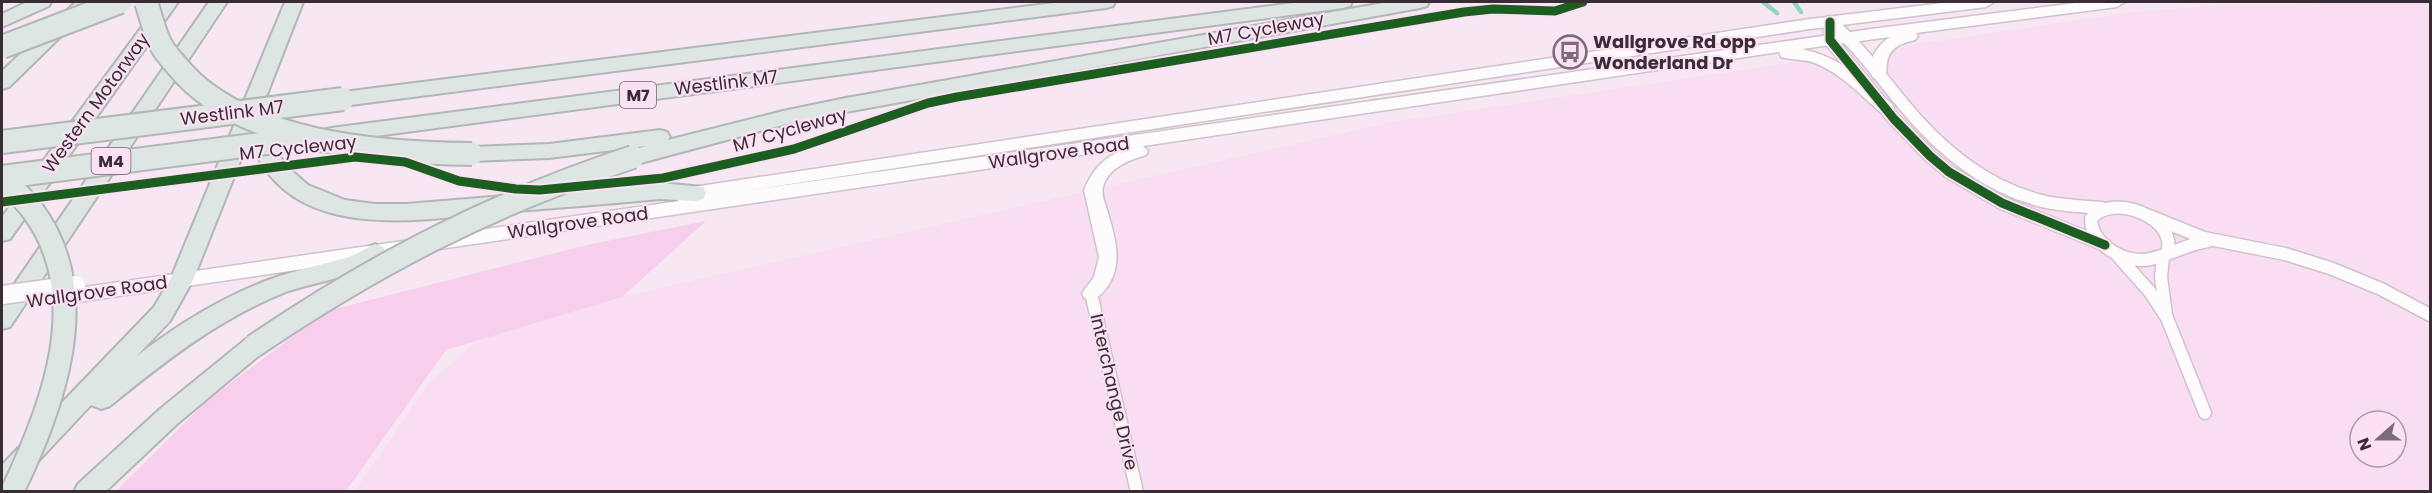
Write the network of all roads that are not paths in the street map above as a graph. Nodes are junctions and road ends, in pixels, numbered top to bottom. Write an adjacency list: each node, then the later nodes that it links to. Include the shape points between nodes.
1 (87, 2): 21 (highway)
2 (120, 2): 18 (highway, bridge)
3 (146, 2): 25 (highway, bridge, via 154,32 172,62 205,92 244,115 304,137 368,150 472,154 596,146)
4 (169, 2): 32 (highway, Western Motorway / M4)
5 (218, 2): 44 (highway, M4)
6 (294, 2): 22 (highway)
7 (1106, 2): 27 (highway, Westlink M7 / M7, bridge)
8 (1343, 2): 28 (highway, Westlink M7 / M7, bridge)
9 (1420, 2): 25 (highway)
10 (1986, 2): 15 (main road, Wallgrove Road)
11 (2117, 2): 13 (main road, Wallgrove Road)
12 (36, 5): 14 (highway)
13 (1996, 18): 16 (main road, Wallgrove Road); 20 (main road, via 1892,41 1880,57)
14 (2, 21)
15 (1830, 22): 16 (street); 17 (street); 23 (main road, Wallgrove Road)
16 (1850, 37): 17 (main road, Wallgrove Road); 20 (street)
17 (1830, 40): 19 (main road, Wallgrove Road); 24 (street)
18 (2, 47)
19 (1746, 53): 23 (main road, Wallgrove Road); 24 (main road, via 1797,54 1827,60)
20 (1879, 74): 30 (street, via 1932,137 1977,172 2007,189 2042,201)
21 (2, 82)
22 (255, 99): 29 (highway, via 261,112 263,146 279,173 306,194 345,208 403,211 660,191); 37 (highway)
23 (1319, 107): 26 (main road, Wallgrove Road); 29 (main road, Wallgrove Road)
24 (1886, 108): 34 (street, via 1939,164 1970,186)
25 (783, 118): 49 (highway, bridge, via 633,157 525,194 425,240 334,291 254,346 156,426)
26 (1268, 123): 35 (main road, Wallgrove Road); 39 (main road, via 1122,155 1106,166 1093,190 1110,255 1109,267)
27 (2, 142)
28 (2, 178): 48 (highway, bridge, via 31,207 45,229 58,264 64,300 64,339 55,385 38,437)
29 (694, 193): 37 (main road, Wallgrove Road)
30 (2101, 208): 31 (street); 34 (street, via 2091,220 2096,237)
31 (2137, 211): 33 (street); 36 (street, via 2158,223 2170,240)
32 (2, 233)
33 (2213, 240): 36 (street, via 2187,245); 42 (street, via 2317,263 2389,292)
34 (2109, 249): 36 (street, via 2141,261); 43 (street, via 2150,292)
35 (375, 252): 37 (main road, Wallgrove Road); 47 (highway, via 354,265 277,286 190,331 115,386)
36 (2165, 256): 43 (street, via 2162,277)
37 (185, 273): 38 (main road, Wallgrove Road); 46 (highway, via 162,314)
38 (74, 290): 40 (main road, Wallgrove Road, bridge); 41 (main road, Wallgrove Road)
39 (1091, 293): 50 (street, Interchange Drive)
40 (2, 295)
41 (2, 306)
42 (2430, 315)
43 (2167, 318): 45 (street)
44 (2, 320)
45 (2205, 413)
46 (2, 482)
47 (5, 492)
48 (12, 492)
49 (87, 492)
50 (1137, 492)

